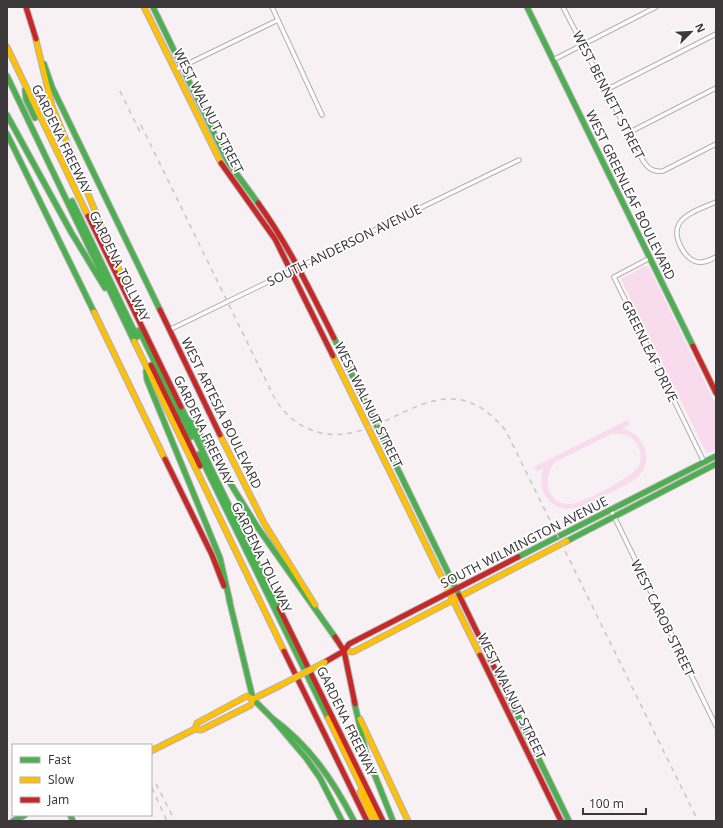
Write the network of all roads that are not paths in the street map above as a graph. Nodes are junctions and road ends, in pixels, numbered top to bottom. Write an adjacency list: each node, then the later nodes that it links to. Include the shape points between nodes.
1 (26, 7): 10 (main road, WEST ARTESIA BOULEVARD)
2 (144, 7): 15 (main road, WEST WALNUT STREET)
3 (153, 7): 14 (main road, WEST WALNUT STREET)
4 (272, 7): 8 (street)
5 (527, 7): 13 (main road, WEST GREENLEAF BOULEVARD)
6 (563, 7): 11 (street, WEST BENNETT STREET)
7 (656, 7): 11 (street)
8 (278, 20): 14 (street); 21 (street)
9 (716, 34): 19 (street)
10 (35, 36): 32 (main road, via 52,106 109,242); 34 (main road, WEST ARTESIA BOULEVARD, via 52,87)
11 (582, 45): 13 (street); 19 (street, WEST BENNETT STREET)
12 (7, 47): 17 (main road, GARDENA FREEWAY)
13 (553, 60): 29 (main road, WEST GREENLEAF BOULEVARD)
14 (182, 67): 15 (street); 30 (main road, WEST WALNUT STREET, via 228,162 282,237)
15 (175, 70): 31 (main road, WEST WALNUT STREET, via 222,165 275,239)
16 (7, 76): 26 (main road, GARDENA FREEWAY)
17 (25, 86): 32 (main road, GARDENA FREEWAY); 74 (main road, GARDENA TOLLWAY, via 26,99)
18 (716, 88): 22 (street)
19 (606, 90): 22 (street, WEST BENNETT STREET)
20 (7, 115): 33 (main road, via 71,232)
21 (322, 115)
22 (628, 133): 24 (street, WEST BENNETT STREET, via 645,164 656,172 663,171)
23 (7, 134): 47 (main road, via 209,549)
24 (716, 144)
25 (519, 160): 30 (street, SOUTH ANDERSON AVENUE)
26 (49, 164): 33 (main road, GARDENA FREEWAY); 73 (main road, GARDENA TOLLWAY, via 58,172)
27 (716, 202): 28 (street, via 690,215 678,225 677,234 690,259 705,262)
28 (716, 257)
29 (650, 258): 37 (main road, WEST GREENLEAF BOULEVARD); 39 (street, GREENLEAF DRIVE, via 614,277)
30 (298, 267): 31 (street, SOUTH ANDERSON AVENUE); 43 (main road, WEST WALNUT STREET)
31 (292, 270): 34 (street, SOUTH ANDERSON AVENUE); 44 (main road, WEST WALNUT STREET)
32 (137, 318): 36 (main road, GARDENA FREEWAY)
33 (124, 320): 35 (main road, GARDENA FREEWAY)
34 (169, 330): 48 (main road, WEST ARTESIA BOULEVARD, via 264,523)
35 (146, 367): 47 (main road, via 146,380 220,558); 72 (main road, GARDENA FREEWAY)
36 (166, 376): 48 (main road, via 235,494); 75 (main road, GARDENA FREEWAY)
37 (716, 393)
38 (716, 456): 39 (main road, SOUTH WILMINGTON AVENUE)
39 (704, 462): 41 (main road, SOUTH WILMINGTON AVENUE)
40 (716, 464): 42 (main road, SOUTH WILMINGTON AVENUE)
41 (611, 510): 42 (street, WEST CAROB STREET); 43 (main road, SOUTH WILMINGTON AVENUE)
42 (615, 517): 45 (main road, SOUTH WILMINGTON AVENUE); 61 (street, WEST CAROB STREET)
43 (456, 590): 44 (main road, SOUTH WILMINGTON AVENUE); 45 (main road, WEST WALNUT STREET)
44 (449, 593): 46 (main road, WEST WALNUT STREET); 50 (main road, SOUTH WILMINGTON AVENUE, via 349,644)
45 (459, 597): 46 (main road, SOUTH WILMINGTON AVENUE); 49 (main road, WEST WALNUT STREET)
46 (453, 600): 50 (main road, SOUTH WILMINGTON AVENUE, via 353,652); 51 (main road, WEST WALNUT STREET)
47 (230, 602): 56 (main road)
48 (337, 640): 50 (main road, WEST ARTESIA BOULEVARD)
49 (485, 650): 51 (street); 52 (main road, WEST WALNUT STREET)
50 (344, 651): 56 (main road, SOUTH WILMINGTON AVENUE, bridge); 57 (main road, WEST ARTESIA BOULEVARD)
51 (479, 653): 53 (main road, WEST WALNUT STREET)
52 (496, 671): 53 (street); 54 (main road, WEST WALNUT STREET)
53 (489, 674): 55 (main road, WEST WALNUT STREET)
54 (504, 687): 55 (street); 58 (main road, WEST WALNUT STREET)
55 (497, 691): 59 (main road, WEST WALNUT STREET)
56 (253, 699): 60 (main road); 63 (main road, SOUTH WILMINGTON AVENUE, via 251,705 201,730); 63 (main road, SOUTH WILMINGTON AVENUE, via 247,696 197,723)
57 (354, 701): 76 (main road, via 366,753); 77 (main road, WEST ARTESIA BOULEVARD, via 366,734)
58 (514, 709): 59 (street); 62 (main road, WEST WALNUT STREET)
59 (507, 712): 64 (main road, WEST WALNUT STREET)
60 (272, 718): 70 (main road, via 320,778); 71 (main road, via 299,738 312,753 328,774)
61 (716, 726)
62 (523, 728): 64 (street); 65 (main road, WEST WALNUT STREET)
63 (195, 729): 67 (main road, SOUTH WILMINGTON AVENUE)
64 (517, 731): 66 (main road, WEST WALNUT STREET)
65 (532, 746): 66 (street); 79 (main road, WEST WALNUT STREET)
66 (526, 749): 78 (main road, WEST WALNUT STREET)
67 (152, 750)
68 (23, 816): 69 (main road)
69 (13, 821)
70 (342, 821)
71 (354, 821)
72 (367, 821)
73 (373, 821)
74 (378, 821)
75 (383, 821)
76 (393, 821)
77 (408, 821)
78 (561, 821)
79 (569, 821)

